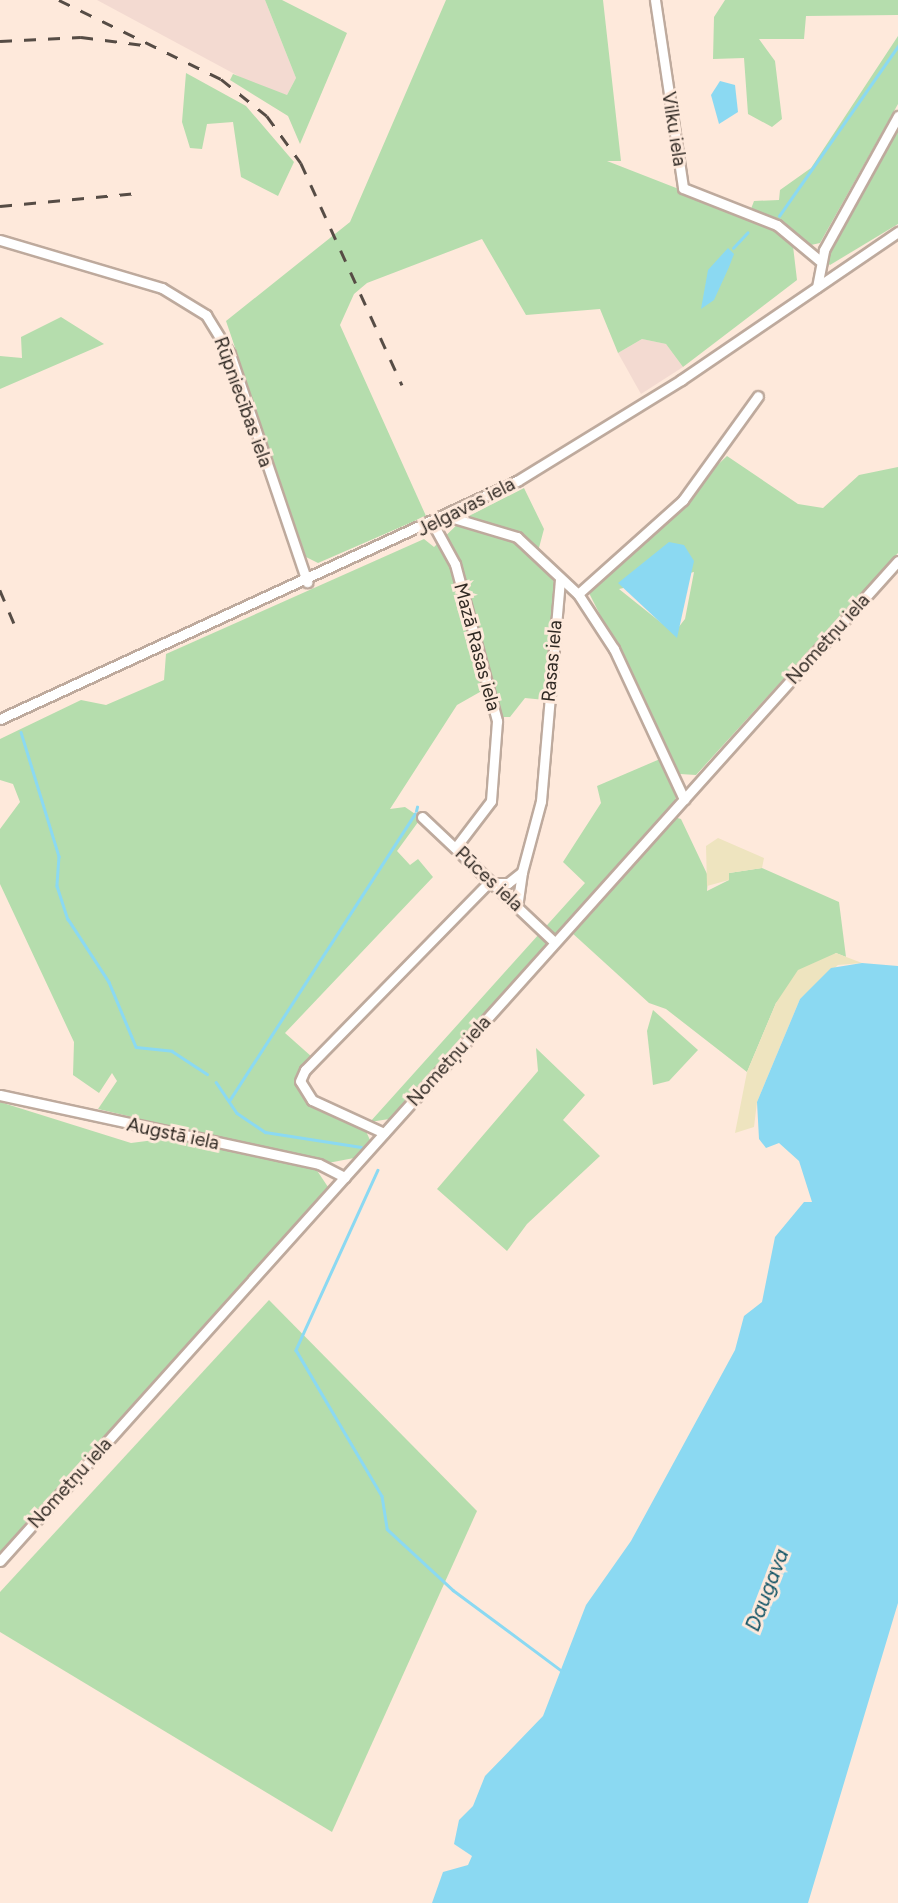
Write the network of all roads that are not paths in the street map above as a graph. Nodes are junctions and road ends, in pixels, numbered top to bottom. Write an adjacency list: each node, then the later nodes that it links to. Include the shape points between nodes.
1 (655, 0): 5 (street, Vilku iela, via 683,188 777,225)
2 (898, 116): 5 (street)
3 (898, 232): 6 (street, Jelgavas iela)
4 (0, 240): 12 (street, Rūpniecības iela, via 162,288 206,315 230,354)
5 (819, 260): 6 (street)
6 (817, 287): 8 (street, Jelgavas iela, via 593,436)
7 (758, 396): 13 (street, via 684,500)
8 (450, 517): 9 (street, Jelgavas iela); 11 (street, via 517,537)
9 (433, 524): 12 (street, Jelgavas iela); 17 (street, Mazā Rasas iela, via 455,564 497,721 491,800)
10 (898, 561): 15 (street, Nometņu iela)
11 (560, 579): 13 (street); 18 (street, Rasas iela, via 541,802)
12 (307, 582): 14 (street, Jelgavas iela)
13 (578, 594): 15 (street, via 614,649)
14 (0, 719)
15 (684, 799): 21 (street, Nometņu iela)
16 (422, 817): 17 (street, Pūces iela)
17 (456, 847): 19 (street, Pūces iela)
18 (523, 872): 19 (street, via 508,883); 20 (street, Rasas iela)
19 (489, 882): 20 (street, Pūces iela); 23 (street, via 305,1070 300,1081 312,1100)
20 (517, 906): 21 (street, Pūces iela)
21 (554, 942): 23 (street, Nometņu iela)
22 (0, 1095): 24 (street, Augstā iela, via 319,1164)
23 (384, 1133): 24 (street, Nometņu iela)
24 (345, 1177): 25 (street, Nometņu iela)
25 (0, 1561)

